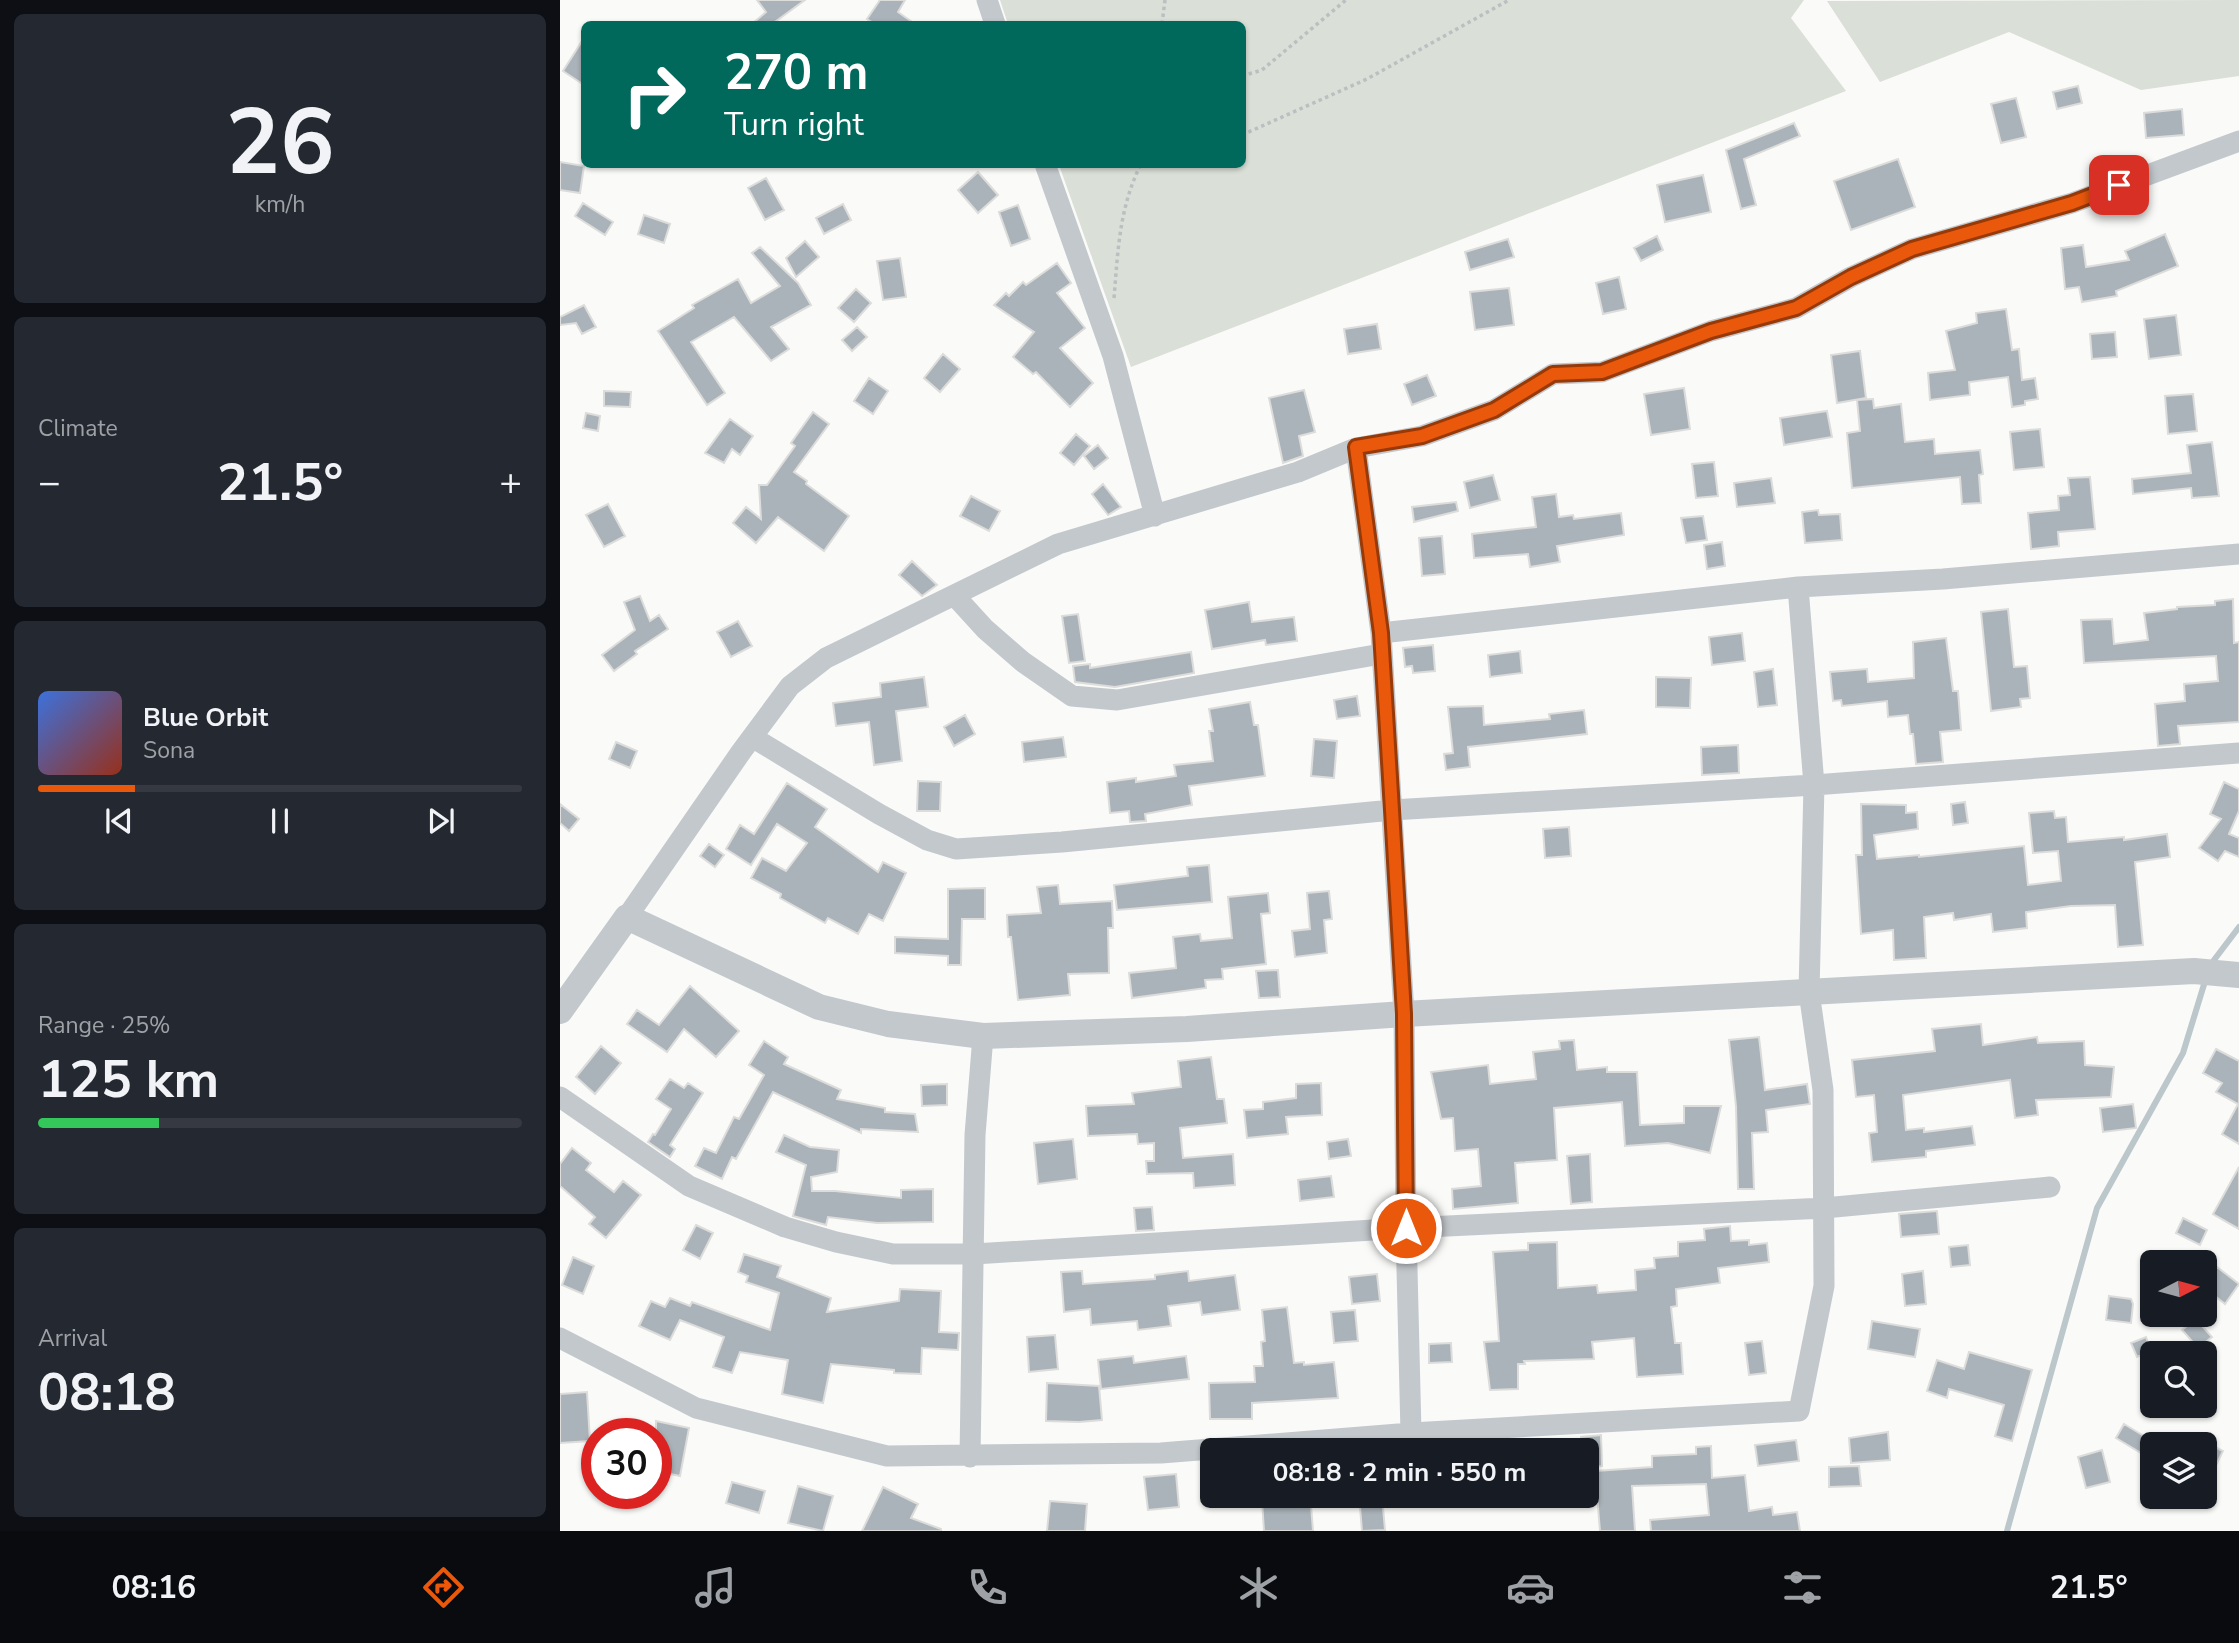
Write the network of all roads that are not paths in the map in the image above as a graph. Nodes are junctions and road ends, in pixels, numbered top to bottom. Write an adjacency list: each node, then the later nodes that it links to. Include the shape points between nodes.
1 (987, 0): 2 (street)
2 (994, 21)
3 (2239, 141): 7 (street, via 2072,203 1912,249 1796,308 1711,331 1602,372 1553,374 1494,410 1422,436)
4 (1046, 168): 6 (street)
5 (1113, 319): 6 (street)
6 (1113, 356): 8 (street)
7 (1356, 447): 8 (street, via 1298,472); 12 (street)
8 (1155, 516): 11 (street, via 1058,544)
9 (2239, 554): 10 (street)
10 (1798, 587): 12 (street); 15 (street)
11 (954, 595): 12 (street, via 1023,662 1072,696 1117,700); 13 (street, via 826,658 790,686)
12 (1381, 643): 16 (street)
13 (752, 737): 16 (street, via 891,821 957,849); 17 (street)
14 (2239, 753): 15 (street)
15 (1814, 785): 16 (street); 19 (street)
16 (1392, 810): 21 (street)
17 (627, 917): 20 (street); 22 (street, via 818,1007 888,1024)
18 (2233, 973): 19 (street, via 2194,971)
19 (1809, 992): 21 (street); 25 (street, via 1822,1090)
20 (560, 1011)
21 (1404, 1014): 22 (street, via 1187,1029); 26 (street)
22 (984, 1036): 27 (street, via 975,1135)
23 (560, 1097): 27 (street, via 689,1186 785,1227 893,1254)
24 (2050, 1187): 25 (street)
25 (1824, 1208): 26 (street); 29 (street, via 1824,1286 1800,1411)
26 (1406, 1228): 27 (street); 29 (street)
27 (974, 1254): 30 (street)
28 (560, 1338): 30 (street, via 696,1408 887,1457)
29 (1410, 1433): 30 (street, via 1161,1453)
30 (970, 1457)

